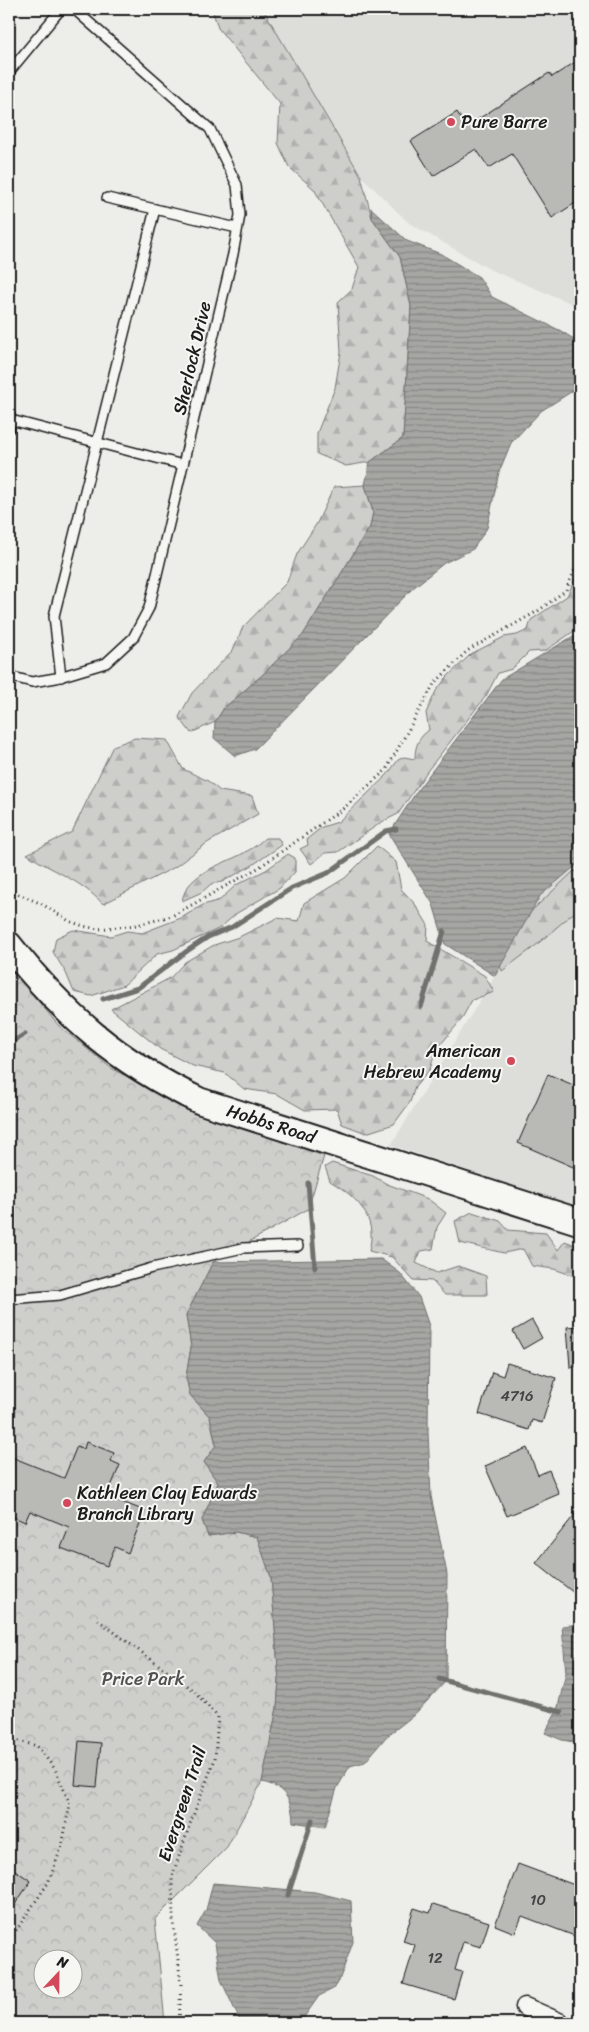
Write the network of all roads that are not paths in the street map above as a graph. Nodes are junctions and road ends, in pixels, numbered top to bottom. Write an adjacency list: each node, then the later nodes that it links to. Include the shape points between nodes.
1 (61, 9): 3 (lane)
2 (74, 9): 6 (lane, Sherlock Drive, via 210,129 237,185 240,215)
3 (9, 72)
4 (107, 198): 5 (lane)
5 (155, 209): 6 (lane); 8 (lane)
6 (237, 228): 9 (lane, Sherlock Drive)
7 (10, 421): 8 (lane)
8 (98, 443): 9 (lane); 11 (lane, via 54,616)
9 (183, 465): 11 (lane, Sherlock Drive, via 149,608 133,638 106,663)
10 (9, 676): 11 (lane, Sherlock Drive, via 32,682)
11 (62, 676)
12 (9, 945): 13 (street, Hobbs Road, via 53,997 108,1047 159,1081 200,1101)
13 (580, 1222)
14 (298, 1246): 15 (lane, via 243,1248 152,1268 60,1295)
15 (9, 1299)
16 (525, 2007): 17 (street)
17 (561, 2023)

